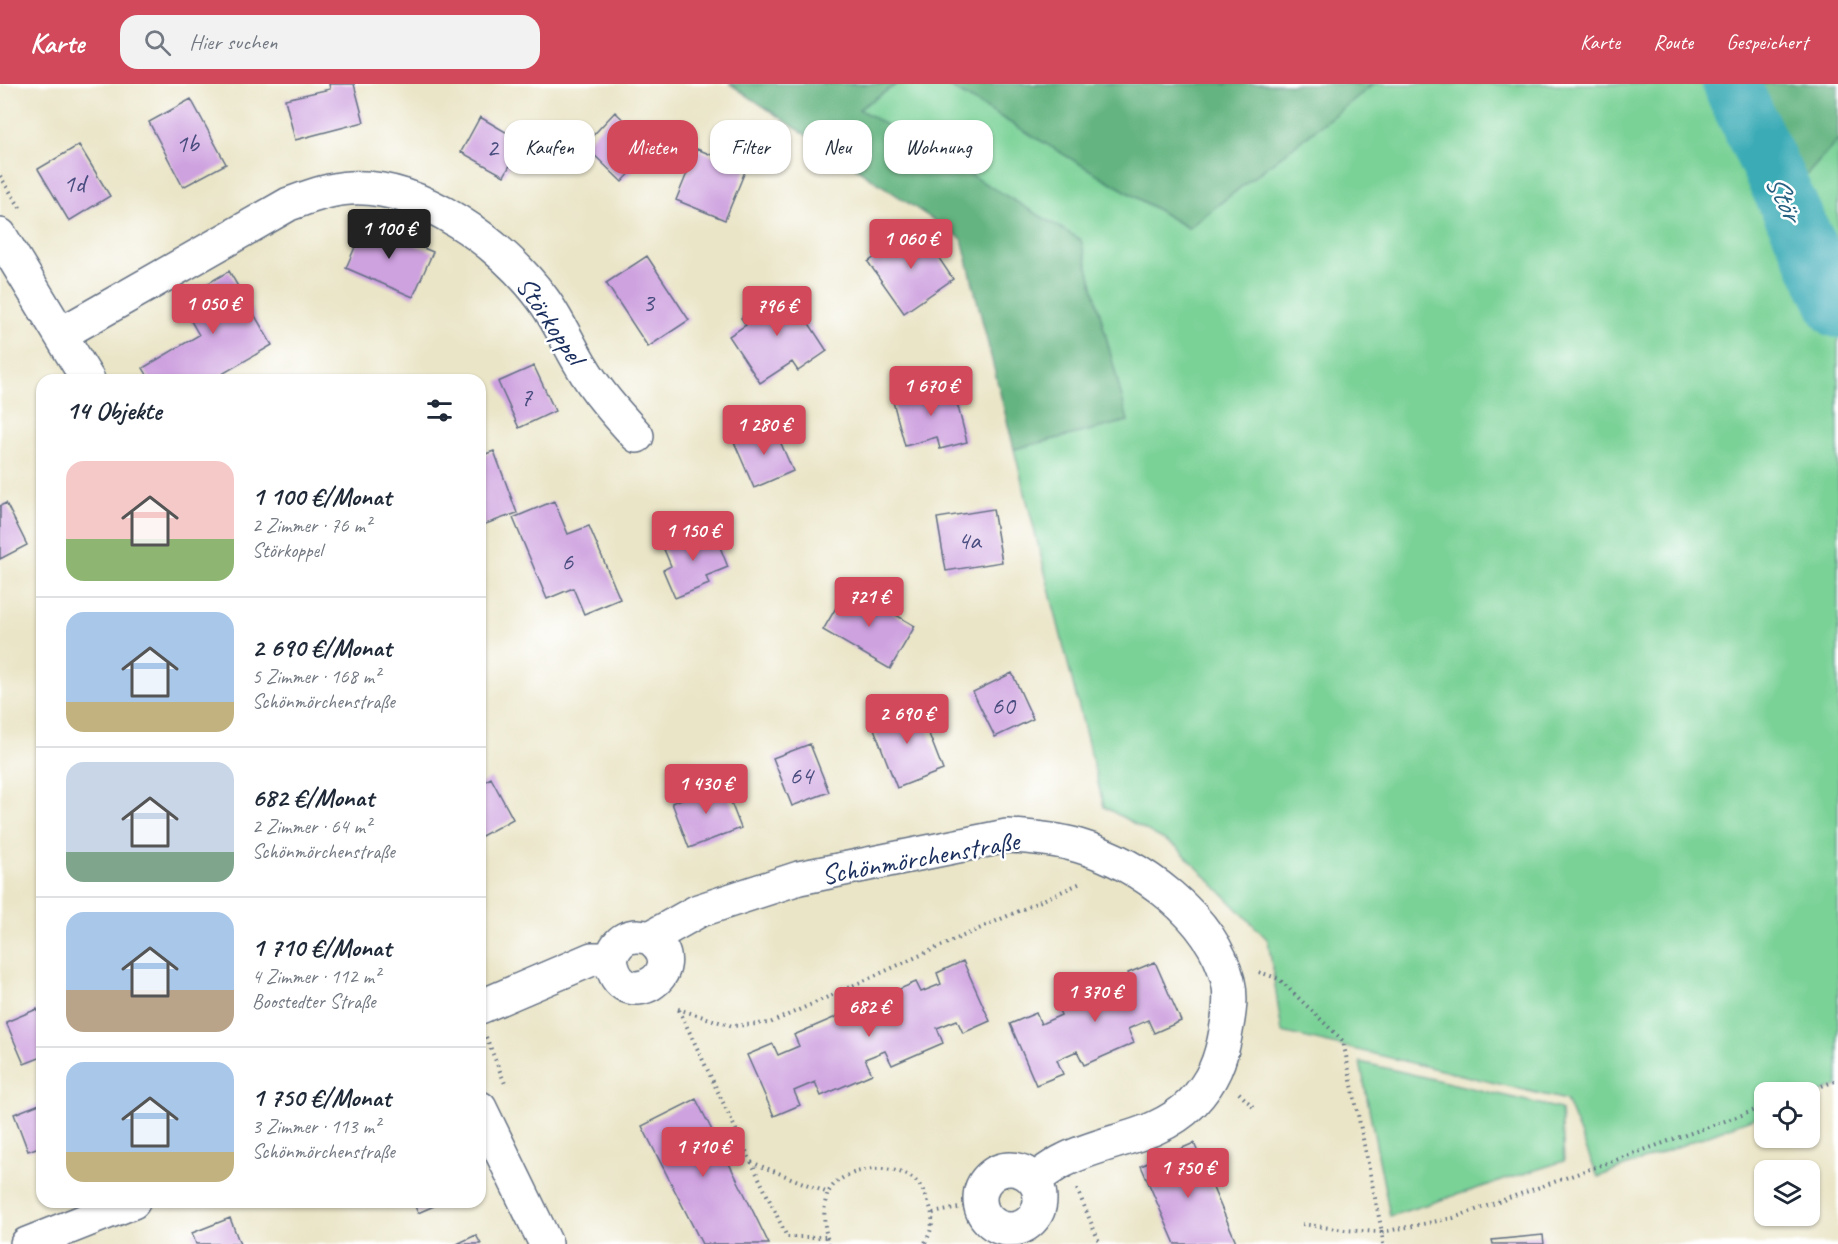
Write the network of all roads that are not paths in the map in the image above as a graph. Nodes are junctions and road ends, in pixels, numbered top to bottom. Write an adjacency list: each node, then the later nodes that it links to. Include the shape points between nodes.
1 (0, 235): 2 (street)
2 (61, 334): 3 (street); 4 (street, Störkoppel, via 289,204 322,192 379,190 431,207 462,224 522,274 564,331 581,366 607,403)
3 (84, 374)
4 (637, 436)
5 (650, 938): 6 (street, Schönmörchenstraße, via 627,936 615,947); 6 (street, via 663,952 664,964 661,974 649,986 626,986 612,971); 9 (street, Schönmörchenstraße, via 698,911 799,878 1007,836 1038,837 1079,846 1123,864 1166,893 1200,926 1220,959 1228,982 1230,1011 1215,1074 1192,1104 1173,1119 1065,1160)
6 (611, 959): 7 (street, via 592,959)
7 (486, 1004)
8 (486, 1120): 12 (street)
9 (1034, 1180): 9 (street, via 1023,1171 1008,1168 991,1175 981,1188 979,1204 985,1217 997,1228 1014,1230 1030,1223 1040,1209 1041,1193)
10 (118, 1208): 11 (street)
11 (27, 1244)
12 (546, 1244)

